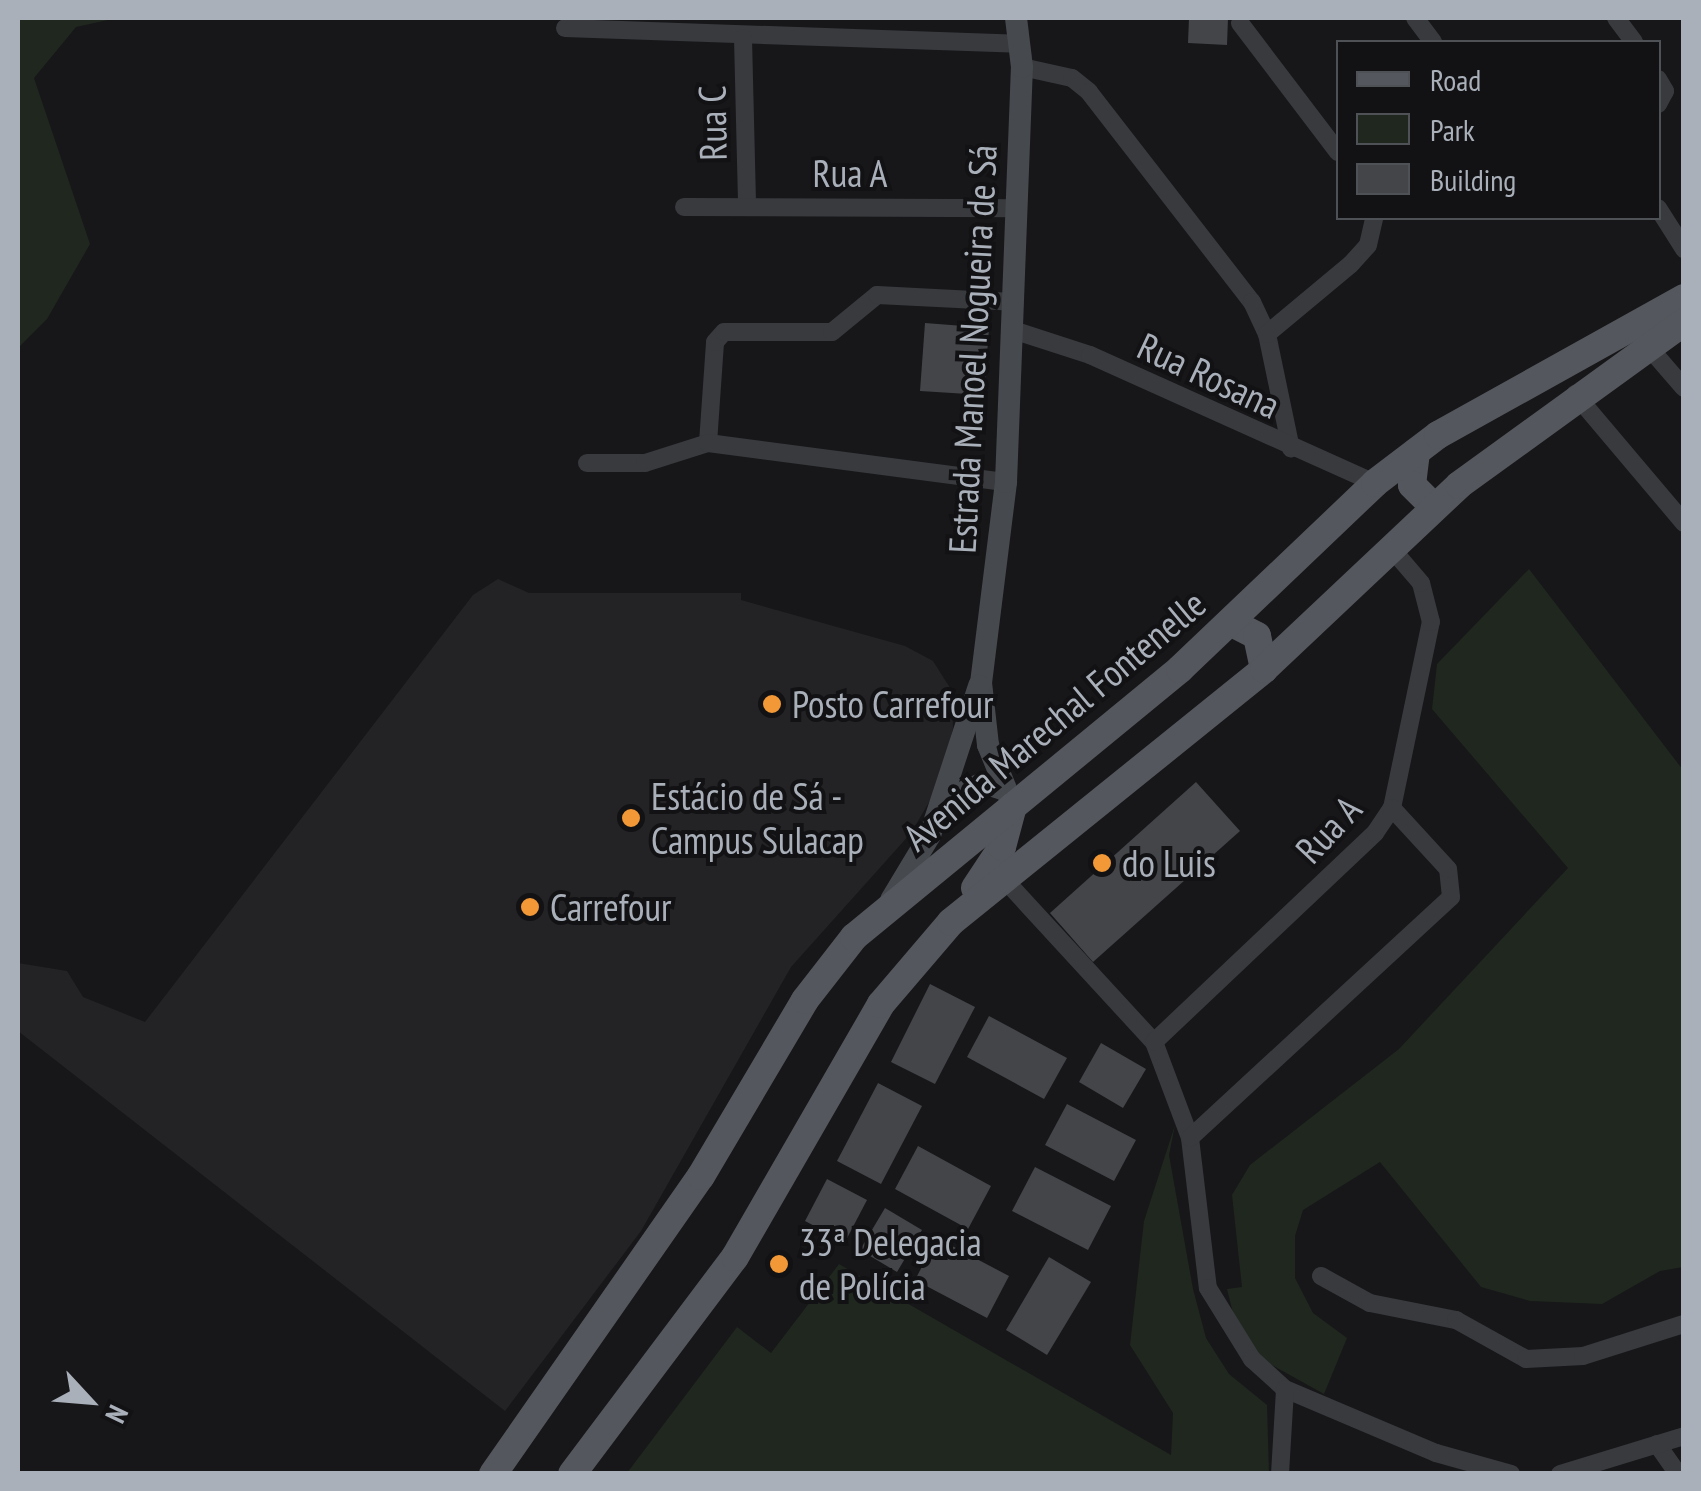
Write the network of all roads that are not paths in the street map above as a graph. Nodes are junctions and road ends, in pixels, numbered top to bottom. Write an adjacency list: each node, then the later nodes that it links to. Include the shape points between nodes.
1 (1016, 18): 9 (main road, Estrada Manoel Nogueira de Sá)
2 (1416, 18): 7 (street)
3 (1616, 18): 8 (street)
4 (1240, 24): 10 (street)
5 (566, 28): 6 (street)
6 (743, 38): 9 (street); 12 (street, Rua C)
7 (1432, 40)
8 (1632, 40)
9 (1021, 56): 13 (main road, Estrada Manoel Nogueira de Sá); 21 (street, via 1089,92 1252,302)
10 (1336, 149)
11 (684, 206): 12 (street, Rua A)
12 (746, 206): 13 (street, Rua A)
13 (1016, 208): 18 (main road, Estrada Manoel Nogueira de Sá)
14 (1661, 213): 16 (street)
15 (1374, 220): 21 (street, via 1368,245 1351,264)
16 (1684, 249)
17 (1684, 298): 27 (main road, Avenida Marechal Fontenelle)
18 (1014, 302): 20 (main road, Estrada Manoel Nogueira de Sá); 25 (street, via 877,294 843,328 719,336)
19 (1684, 322): 22 (main road)
20 (1013, 330): 26 (street, Rua Rosana, via 1090,355); 29 (main road, Estrada Manoel Nogueira de Sá)
21 (1267, 334): 26 (street)
22 (1646, 344): 23 (street); 24 (main road)
23 (1684, 388)
24 (1574, 394): 31 (main road); 32 (street)
25 (708, 443): 28 (street, via 645,463); 29 (street)
26 (1291, 449): 30 (street, Rua Rosana)
27 (1416, 452): 30 (main road, Avenida Marechal Fontenelle); 31 (main road, via 1412,485)
28 (588, 463)
29 (1006, 482): 36 (main road, Estrada Manoel Nogueira de Sá)
30 (1375, 483): 34 (main road, Avenida Marechal Fontenelle)
31 (1434, 507): 33 (main road)
32 (1684, 523)
33 (1392, 549): 35 (main road); 39 (street, Rua A, via 1421,583 1432,622)
34 (1232, 623): 35 (main road, via 1257,636); 37 (main road, Avenida Marechal Fontenelle)
35 (1264, 668): 40 (main road)
36 (981, 683): 37 (main road, Estrada Manoel Nogueira de Sá); 38 (main road, Estrada Manoel Nogueira de Sá)
37 (1008, 798): 38 (main road, via 982,782); 41 (main road, Avenida Marechal Fontenelle); 42 (main road, via 1002,847)
38 (944, 801): 41 (main road, Estrada Manoel Nogueira de Sá)
39 (1392, 808): 43 (street, Rua A, via 1375,833); 44 (street, via 1448,869 1451,897)
40 (1002, 878): 42 (main road); 43 (street)
41 (888, 905): 50 (main road, Avenida Marechal Fontenelle, via 805,1000 702,1176)
42 (951, 922): 51 (main road, via 881,1004 735,1258)
43 (1154, 1042): 44 (street)
44 (1190, 1138): 47 (street, via 1208,1288 1231,1334)
45 (1321, 1276): 46 (street, via 1370,1303 1456,1320 1526,1358 1584,1356)
46 (1684, 1324)
47 (1285, 1389): 52 (street); 53 (street, via 1436,1453)
48 (1684, 1436): 49 (street)
49 (1657, 1444): 54 (street); 55 (street)
50 (493, 1474)
51 (572, 1474)
52 (1280, 1474)
53 (1512, 1474)
54 (1560, 1474)
55 (1678, 1474)

